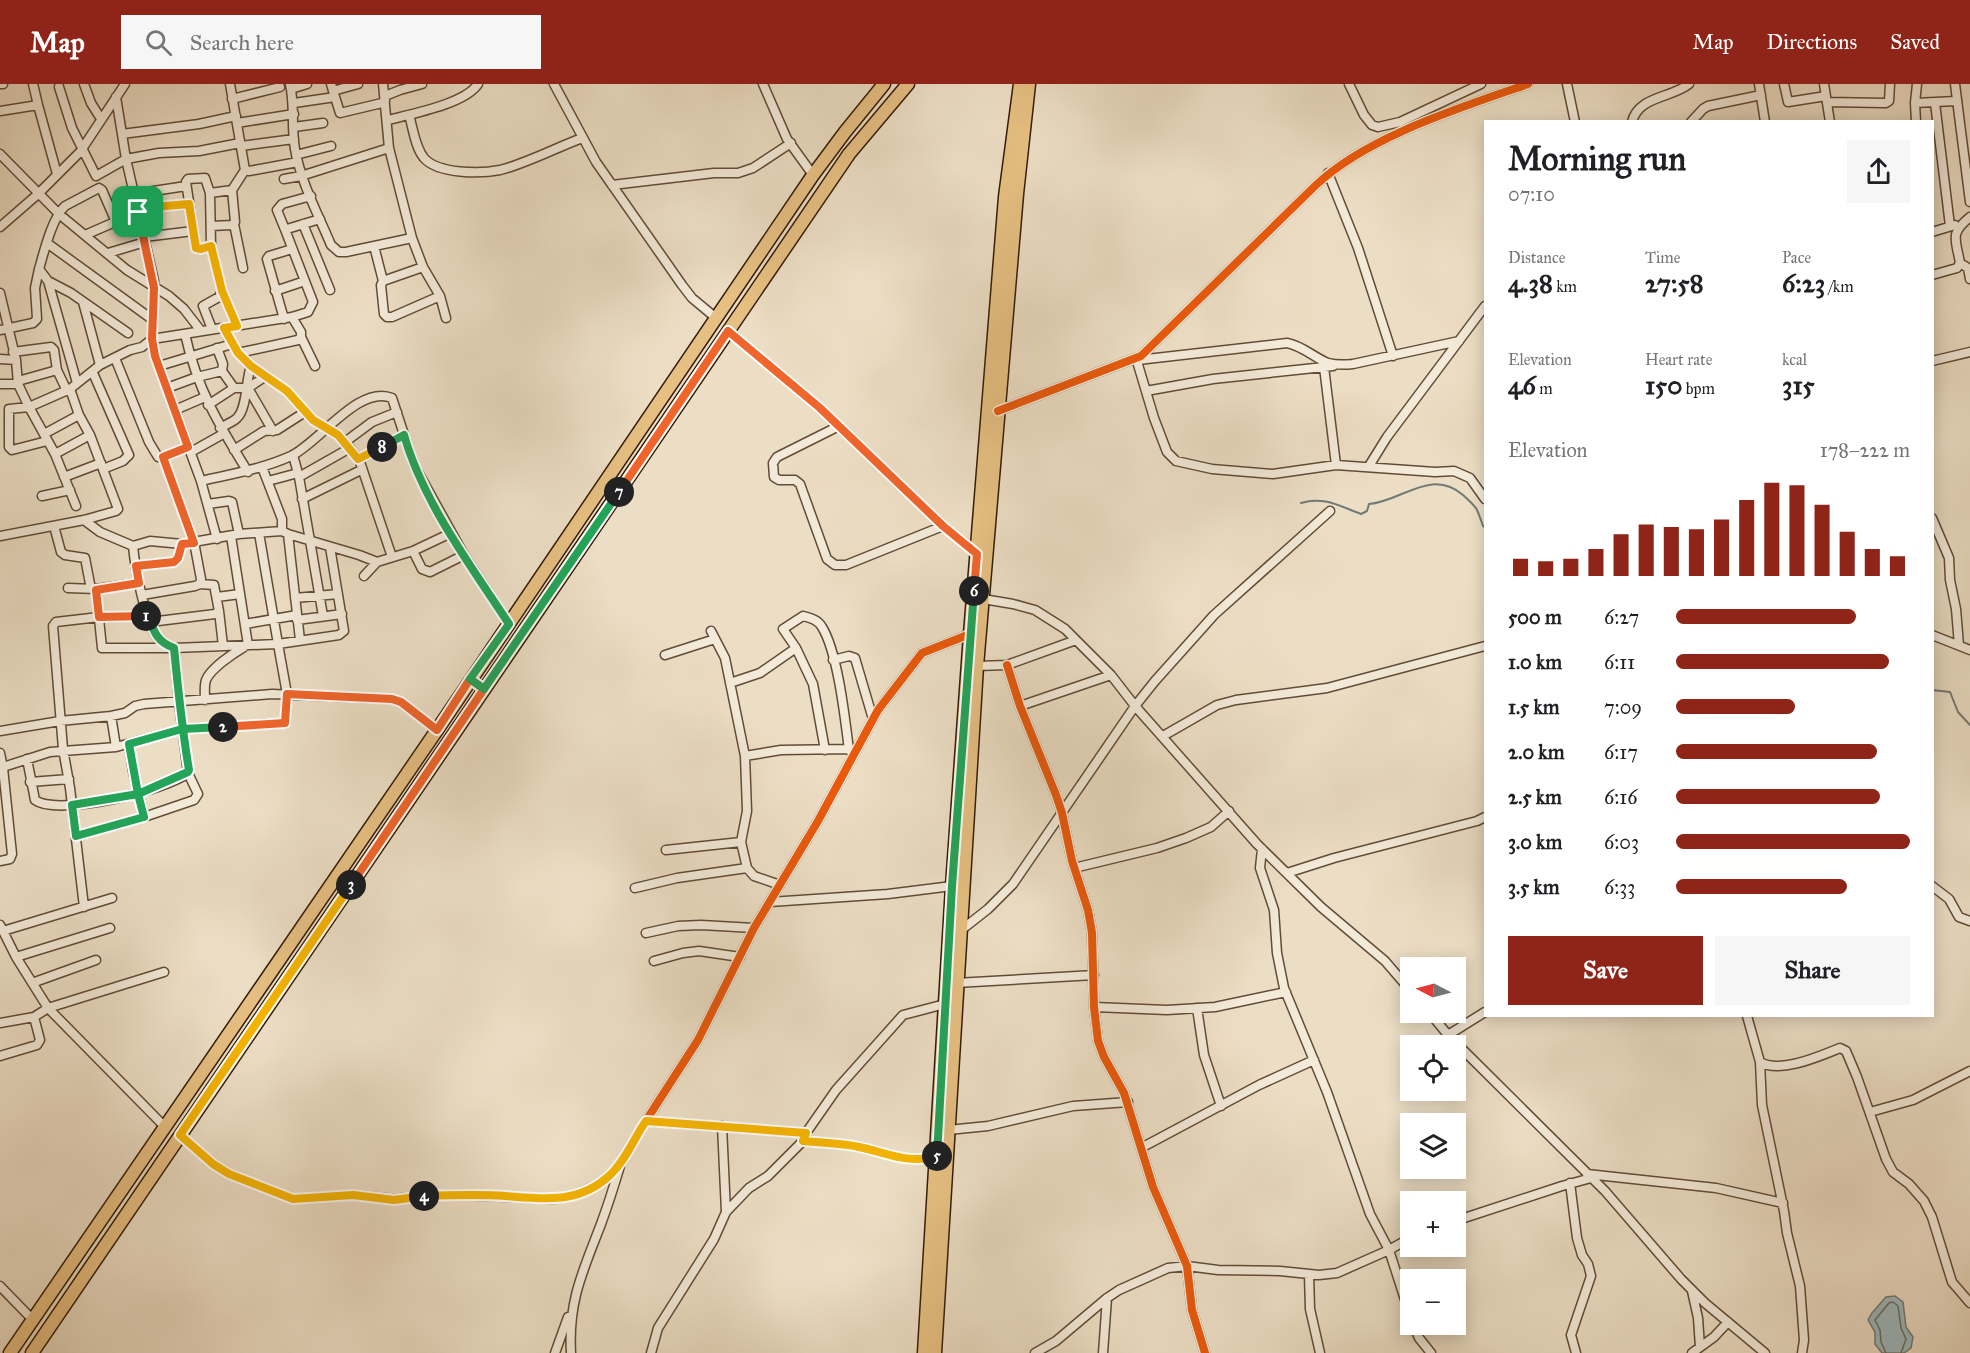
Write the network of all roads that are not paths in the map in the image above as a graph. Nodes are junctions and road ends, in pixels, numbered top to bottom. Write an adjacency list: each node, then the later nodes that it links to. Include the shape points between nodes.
1 (33, 84): 40 (street)
2 (84, 84): 45 (street)
3 (125, 84): 33 (street)
4 (230, 84): 34 (street)
5 (307, 84): 27 (street)
6 (358, 84): 30 (street)
7 (383, 84): 32 (street)
8 (419, 84): 32 (street)
9 (478, 84): 43 (street, via 464,96)
10 (554, 84): 56 (street)
11 (763, 84): 59 (street)
12 (884, 84): 69 (main road)
13 (908, 84): 129 (main road, via 849,154)
14 (1020, 84): 218 (main road, via 1005,197)
15 (1029, 84): 167 (main road)
16 (1481, 84): 26 (street, via 1384,127 1372,125 1364,115)
17 (1528, 84): 67 (street, via 1446,113 1355,155)
18 (1567, 84): 48 (street)
19 (1689, 84): 49 (street, via 1655,98 1635,111)
20 (1759, 84): 31 (street)
21 (1784, 84): 35 (street, via 1788,102)
22 (1824, 84): 35 (street)
23 (1890, 84): 35 (street, via 1886,103)
24 (1917, 84): 37 (street)
25 (1955, 84): 36 (street)
26 (1353, 85)
27 (290, 86): 39 (street)
28 (59, 87): 61 (street, via 72,128)
29 (280, 87): 34 (street)
30 (333, 91): 32 (street, via 340,113 382,104); 39 (street)
31 (1761, 95): 44 (street); 50 (street, via 1708,106)
32 (385, 96): 47 (street)
33 (116, 97): 45 (street); 55 (street)
34 (232, 99): 46 (street)
35 (1826, 99): 51 (street)
36 (1956, 101): 38 (street); 79 (street)
37 (1915, 103): 38 (street); 52 (street)
38 (1935, 103): 91 (street)
39 (294, 104): 42 (street)
40 (38, 105): 41 (street); 68 (street)
41 (0, 111)
42 (294, 114): 46 (street); 54 (street)
43 (409, 115): 47 (street); 56 (street, via 426,160 451,170 500,170)
44 (1765, 118)
45 (101, 119): 61 (street)
46 (236, 120): 55 (street); 58 (street)
47 (388, 120): 62 (street)
48 (1575, 120)
49 (1633, 120)
50 (1693, 120)
51 (1830, 120)
52 (1916, 120)
53 (323, 123): 54 (street)
54 (294, 127): 57 (street)
55 (122, 134): 65 (street)
56 (582, 138): 72 (street)
57 (294, 139): 58 (street); 64 (street)
58 (240, 144): 65 (street); 66 (street)
59 (791, 144): 69 (street); 72 (street, via 738,173)
60 (331, 146): 64 (street)
61 (83, 147): 65 (street, via 96,176); 68 (street)
62 (389, 148): 70 (street); 96 (street)
63 (0, 154): 76 (street)
64 (297, 158): 66 (street); 70 (street)
65 (126, 159): 77 (street)
66 (245, 170): 74 (street)
67 (1328, 173): 140 (street, via 1358,248); 144 (street)
68 (57, 174): 76 (street)
69 (813, 175): 122 (main road)
70 (301, 176): 71 (street); 78 (street)
71 (284, 179)
72 (612, 185): 122 (street, via 687,292)
73 (186, 186): 75 (street, via 188,178 205,178); 77 (street); 80 (street)
74 (232, 190): 75 (street); 86 (street)
75 (210, 193): 90 (street)
76 (38, 194): 82 (street); 89 (street)
77 (134, 194): 81 (street)
78 (311, 196): 84 (street); 94 (street, via 279,207)
79 (1970, 202)
80 (189, 204): 81 (street); 92 (street)
81 (138, 212): 85 (street); 97 (street)
82 (59, 214): 85 (street, via 65,206 99,188); 95 (street); 98 (street)
83 (1970, 217): 91 (street)
84 (320, 219): 87 (street); 100 (street, via 331,245 339,252)
85 (116, 222): 95 (street)
86 (234, 224): 90 (street); 105 (street)
87 (303, 224): 94 (street); 113 (street)
88 (1970, 224): 91 (street)
89 (0, 226)
90 (210, 226): 99 (street)
91 (1955, 226): 93 (street); 103 (street)
92 (193, 231): 97 (street); 99 (street, via 196,248)
93 (1934, 231)
94 (286, 232): 101 (street)
95 (85, 235): 102 (street)
96 (412, 238): 100 (street); 104 (street)
97 (144, 239): 102 (street); 112 (street)
98 (47, 243): 106 (street); 123 (street)
99 (211, 246): 114 (street)
100 (374, 246): 111 (street)
101 (292, 249): 110 (street); 115 (street, via 267,259)
102 (108, 253): 112 (street)
103 (1960, 263): 107 (street, via 1957,268); 108 (street, via 1968,268)
104 (423, 267): 111 (street); 117 (street)
105 (243, 268)
106 (39, 269): 109 (street); 127 (street, via 35,288 37,319)
107 (1934, 274)
108 (1970, 279)
109 (48, 281): 118 (street); 159 (street)
110 (305, 281): 115 (street); 120 (street, via 312,308)
111 (383, 281): 117 (street, via 387,317)
112 (154, 288): 123 (street); 128 (street, via 184,309)
113 (330, 290)
114 (222, 291): 124 (street); 126 (street, via 204,306)
115 (276, 291): 120 (street)
116 (0, 293): 127 (street)
117 (440, 296): 121 (street)
118 (83, 302): 130 (street); 146 (street)
119 (1484, 307): 134 (street)
120 (288, 318): 124 (street); 132 (street)
121 (446, 318)
122 (716, 318): 243 (main road)
123 (153, 320): 133 (street)
124 (237, 326): 125 (street)
125 (224, 328): 126 (street); 135 (street)
126 (212, 329): 128 (street)
127 (4, 330): 139 (street)
128 (201, 331): 131 (street)
129 (728, 331): 171 (street); 263 (main road)
130 (128, 333)
131 (185, 334): 133 (street); 141 (street)
132 (301, 337): 138 (street); 150 (street)
133 (152, 339): 142 (street); 148 (street)
134 (1459, 341): 140 (street); 187 (street)
135 (232, 344): 136 (street); 138 (street)
136 (217, 348): 141 (street); 153 (street)
137 (1970, 352): 145 (street)
138 (238, 353): 149 (street)
139 (15, 356): 143 (street); 152 (street, via 51,347); 157 (street)
140 (1393, 356): 147 (street)
141 (190, 357): 148 (street); 156 (street)
142 (115, 358): 146 (street); 183 (street, via 149,442 158,457)
143 (0, 359)
144 (1137, 359): 147 (street, via 1287,343); 163 (street); 167 (street)
145 (1934, 361)
146 (100, 365): 154 (street)
147 (1338, 365): 151 (street)
148 (159, 366): 160 (street)
149 (251, 366): 155 (street); 162 (street)
150 (315, 366)
151 (1324, 367): 163 (street); 185 (street)
152 (57, 370): 157 (street); 159 (street)
153 (222, 371): 156 (street); 161 (street)
154 (93, 373): 159 (street); 186 (street, via 129,455 123,461)
155 (266, 376): 162 (street); 168 (street, via 287,391)
156 (197, 377): 160 (street); 164 (street)
157 (18, 383): 158 (street); 165 (street)
158 (0, 384)
159 (71, 387): 165 (street); 170 (street)
160 (167, 388): 166 (street)
161 (234, 388): 162 (street); 164 (street)
162 (248, 388): 173 (street, via 241,413); 174 (street)
163 (1146, 391): 185 (street, via 1167,452 1176,460 1212,470 1273,474)
164 (207, 401): 166 (street); 173 (street)
165 (29, 407): 177 (street); 177 (street, via 9,409 9,447 16,450)
166 (175, 410): 179 (street)
167 (998, 411): 234 (main road)
168 (305, 412): 172 (street); 174 (street)
169 (397, 412): 172 (street, via 387,395 369,398 345,412); 176 (street); 178 (street, via 372,422)
170 (79, 415): 175 (street); 177 (street)
171 (839, 426): 205 (street); 205 (street, via 777,457 773,463 774,477 800,484 827,559 834,565 846,566)
172 (328, 429): 178 (street); 182 (street)
173 (222, 431): 179 (street); 180 (street)
174 (273, 431): 180 (street, via 264,431)
175 (90, 435): 181 (street); 186 (street)
176 (404, 435): 184 (street); 208 (street, via 414,465)
177 (45, 438): 181 (street)
178 (348, 445): 184 (street); 191 (street)
179 (190, 450): 183 (street); 193 (street)
180 (234, 450): 190 (street)
181 (55, 454): 192 (street)
182 (293, 455): 188 (street); 191 (street)
183 (163, 457): 213 (street)
184 (358, 459): 189 (street)
185 (1336, 465): 187 (street)
186 (102, 466): 192 (street); 202 (street, via 118,509)
187 (1369, 466): 197 (street, via 1454,471 1470,478)
188 (261, 467): 190 (street); 194 (street)
189 (361, 470): 198 (street); 220 (street)
190 (248, 472): 193 (street)
191 (298, 475): 194 (street); 198 (street)
192 (64, 477): 195 (street)
193 (201, 481): 199 (street)
194 (268, 481): 206 (street)
195 (70, 490): 196 (street); 200 (street)
196 (42, 496)
197 (1484, 498)
198 (302, 499): 212 (street)
199 (208, 504): 209 (street, via 232,502); 211 (street)
200 (76, 506)
201 (1330, 511): 268 (street, via 1214,615)
202 (84, 520): 204 (street); 215 (street, via 100,532)
203 (1934, 523): 250 (street, via 1949,558)
204 (54, 526): 210 (street); 227 (street, via 61,552 85,558)
205 (943, 526): 218 (street)
206 (285, 532): 207 (street); 212 (street); 233 (street)
207 (259, 533): 209 (street); 241 (street)
208 (451, 533): 217 (street); 219 (street)
209 (235, 535): 211 (street); 228 (street)
210 (0, 536)
211 (217, 539): 213 (street)
212 (310, 540): 216 (street); 231 (street)
213 (194, 543): 214 (street); 225 (street)
214 (182, 544): 215 (street, via 150,541); 222 (street, via 174,562)
215 (133, 546): 222 (street)
216 (330, 547): 221 (street); 229 (street)
217 (413, 551): 219 (street, via 422,569 430,573); 220 (street)
218 (977, 554): 244 (main road)
219 (464, 555): 243 (street)
220 (392, 557): 221 (street)
221 (377, 562): 223 (street)
222 (136, 566): 224 (street)
223 (364, 576)
224 (139, 583): 227 (street); 230 (street)
225 (200, 584): 230 (street); 232 (street, via 214,585)
226 (68, 588): 227 (street)
227 (93, 590): 238 (street)
228 (240, 594): 232 (street); 242 (street)
229 (338, 594): 231 (street); 236 (street)
230 (142, 595): 240 (street)
231 (320, 596): 233 (street); 237 (street)
232 (217, 597): 235 (street)
233 (295, 598): 239 (street)
234 (983, 599): 247 (street, via 1035,610); 259 (main road)
235 (219, 611): 240 (street); 251 (street)
236 (342, 614): 237 (street); 246 (street, via 344,631)
237 (323, 616): 239 (street)
238 (99, 617): 240 (street); 253 (street, via 102,648); 271 (street, via 56,622 53,626)
239 (297, 618): 241 (street); 246 (street)
240 (149, 619): 253 (street, via 158,639)
241 (272, 619): 242 (street); 248 (street)
242 (245, 624): 249 (street)
243 (509, 624): 261 (main road)
244 (970, 634): 270 (street, via 922,652); 304 (main road)
245 (1934, 636): 250 (street)
246 (300, 640): 248 (street)
247 (1076, 640): 258 (street); 260 (street)
248 (278, 644): 249 (street); 264 (street)
249 (247, 645): 251 (street); 265 (street, via 208,676)
250 (1959, 645): 255 (street)
251 (222, 646): 253 (street)
252 (1484, 646): 275 (street, via 1327,688 1217,705)
253 (174, 648): 266 (street)
254 (796, 648): 257 (street, via 783,629 803,616 823,628); 262 (street, via 760,673); 280 (street, via 813,684)
255 (1970, 650)
256 (665, 655): 262 (street, via 713,635 723,651)
257 (833, 660): 270 (street, via 855,658); 281 (street)
258 (1007, 665): 259 (street); 267 (street)
259 (977, 666): 314 (main road)
260 (1111, 675): 267 (street); 268 (street)
261 (470, 679): 263 (main road); 273 (main road)
262 (730, 683): 283 (street)
263 (484, 689): 348 (main road)
264 (287, 694): 265 (street); 272 (street, via 285,723); 273 (street, via 392,699)
265 (205, 700): 266 (street)
266 (179, 702): 269 (street, via 135,706); 272 (street)
267 (1020, 706): 292 (street)
268 (1135, 706): 275 (street); 292 (street)
269 (111, 716): 271 (street); 278 (street)
270 (873, 719): 277 (street)
271 (60, 721): 274 (street); 279 (street)
272 (182, 729): 276 (street); 286 (street)
273 (437, 730): 345 (main road)
274 (0, 731)
275 (1163, 736): 291 (street)
276 (129, 744): 278 (street); 289 (street)
277 (858, 746): 281 (street); 303 (street)
278 (116, 747): 279 (street)
279 (63, 749): 284 (street); 287 (street)
280 (825, 750): 281 (street); 283 (street, via 781,750)
281 (849, 750)
282 (0, 753): 285 (street)
283 (745, 756): 296 (street, via 747,811)
284 (27, 759): 285 (street); 288 (street)
285 (2, 768): 299 (street, via 12,854 10,859)
286 (188, 772): 289 (street); 293 (street, via 197,797)
287 (69, 779): 288 (street); 290 (street)
288 (30, 782): 290 (street, via 40,804)
289 (138, 794): 290 (street); 293 (street)
290 (72, 805): 295 (street)
291 (1229, 811): 297 (street); 301 (street, via 1211,827 1186,838)
292 (1062, 813): 301 (street); 314 (street, via 1013,884)
293 (144, 817): 295 (street)
294 (1484, 818): 302 (street)
295 (76, 836): 309 (street)
296 (741, 842): 298 (street); 300 (street)
297 (1262, 849): 302 (street); 325 (street, via 1260,868 1274,910 1277,953)
298 (666, 850)
299 (0, 861)
300 (747, 868): 303 (street, via 754,876); 305 (street)
301 (1074, 868): 321 (street, via 1088,910)
302 (1287, 873): 322 (street)
303 (780, 885): 308 (street)
304 (952, 886): 308 (street); 326 (main road)
305 (635, 888)
306 (1934, 888): 310 (street, via 1949,899 1959,917)
307 (112, 898): 309 (street)
308 (770, 902): 313 (street)
309 (84, 907): 311 (street)
310 (1970, 921)
311 (2, 928): 316 (street)
312 (110, 928): 316 (street)
313 (754, 928): 315 (street, via 678,926); 317 (street)
314 (959, 931): 324 (main road)
315 (645, 933)
316 (16, 957): 323 (street)
317 (740, 957): 319 (street, via 699,951); 344 (street, via 698,1040)
318 (96, 960): 323 (street)
319 (654, 961)
320 (164, 972): 328 (street)
321 (1094, 975): 324 (street); 327 (street)
322 (1400, 978)
323 (32, 983): 328 (street)
324 (956, 983): 347 (main road)
325 (1286, 992): 329 (street); 338 (street)
326 (945, 1004): 349 (street, via 903,1015 836,1089); 351 (main road)
327 (1094, 1007): 329 (street); 341 (street, via 1101,1050)
328 (48, 1008): 331 (street); 345 (street)
329 (1197, 1008): 342 (street, via 1204,1055)
330 (1484, 1013): 335 (street)
331 (34, 1017): 333 (street); 337 (street, via 40,1040 37,1045)
332 (1747, 1017): 339 (street)
333 (0, 1023)
334 (1438, 1023): 335 (street)
335 (1448, 1035)
336 (1466, 1053): 353 (street)
337 (0, 1056)
338 (1314, 1060): 342 (street); 359 (street, via 1370,1214)
339 (1760, 1062): 343 (street, via 1771,1066 1809,1061 1843,1048); 355 (street, via 1762,1105)
340 (1970, 1071): 343 (street, via 1913,1100)
341 (1128, 1102): 347 (street, via 1074,1106 988,1126); 350 (street)
342 (1221, 1106): 350 (street)
343 (1870, 1112): 366 (street, via 1886,1159 1893,1172 1924,1201 1952,1282)
344 (646, 1121): 346 (street); 352 (street)
345 (164, 1126): 368 (main road)
346 (722, 1126): 349 (street); 356 (street)
347 (948, 1130): 378 (main road)
348 (180, 1135): 352 (street, via 229,1174 301,1200 353,1195 394,1200 461,1195 555,1199 597,1185); 373 (main road)
349 (805, 1137): 351 (street, via 906,1160); 356 (street)
350 (1141, 1148): 360 (street)
351 (937, 1157): 377 (main road)
352 (622, 1160): 367 (street)
353 (1588, 1176): 354 (street); 355 (street, via 1716,1188); 364 (street)
354 (1570, 1183): 357 (street); 384 (street, via 1580,1250 1590,1270 1587,1291 1571,1335)
355 (1782, 1203): 387 (street, via 1800,1286)
356 (726, 1212): 376 (street, via 714,1239 658,1328)
357 (1466, 1217)
358 (1400, 1244): 359 (street)
359 (1389, 1250): 361 (street, via 1337,1273); 362 (street)
360 (1187, 1266): 361 (street); 365 (street, via 1168,1268); 381 (street, via 1192,1310)
361 (1309, 1275): 382 (street, via 1310,1309)
362 (1400, 1284)
363 (0, 1287): 368 (street)
364 (1692, 1290): 369 (street); 371 (street)
365 (1107, 1298): 379 (street, via 1056,1341); 380 (street)
366 (1970, 1303)
367 (572, 1308): 374 (street); 375 (street)
368 (32, 1319): 372 (main road)
369 (1728, 1322): 371 (street); 386 (street)
370 (1418, 1335): 383 (street)
371 (1700, 1347): 385 (street)
372 (10, 1353)
373 (32, 1353)
374 (555, 1353)
375 (571, 1353)
376 (651, 1353)
377 (924, 1353)
378 (934, 1353)
379 (1035, 1353)
380 (1103, 1353)
381 (1205, 1353)
382 (1320, 1353)
383 (1431, 1353)
384 (1576, 1353)
385 (1692, 1353)
386 (1765, 1353)
387 (1802, 1353)

